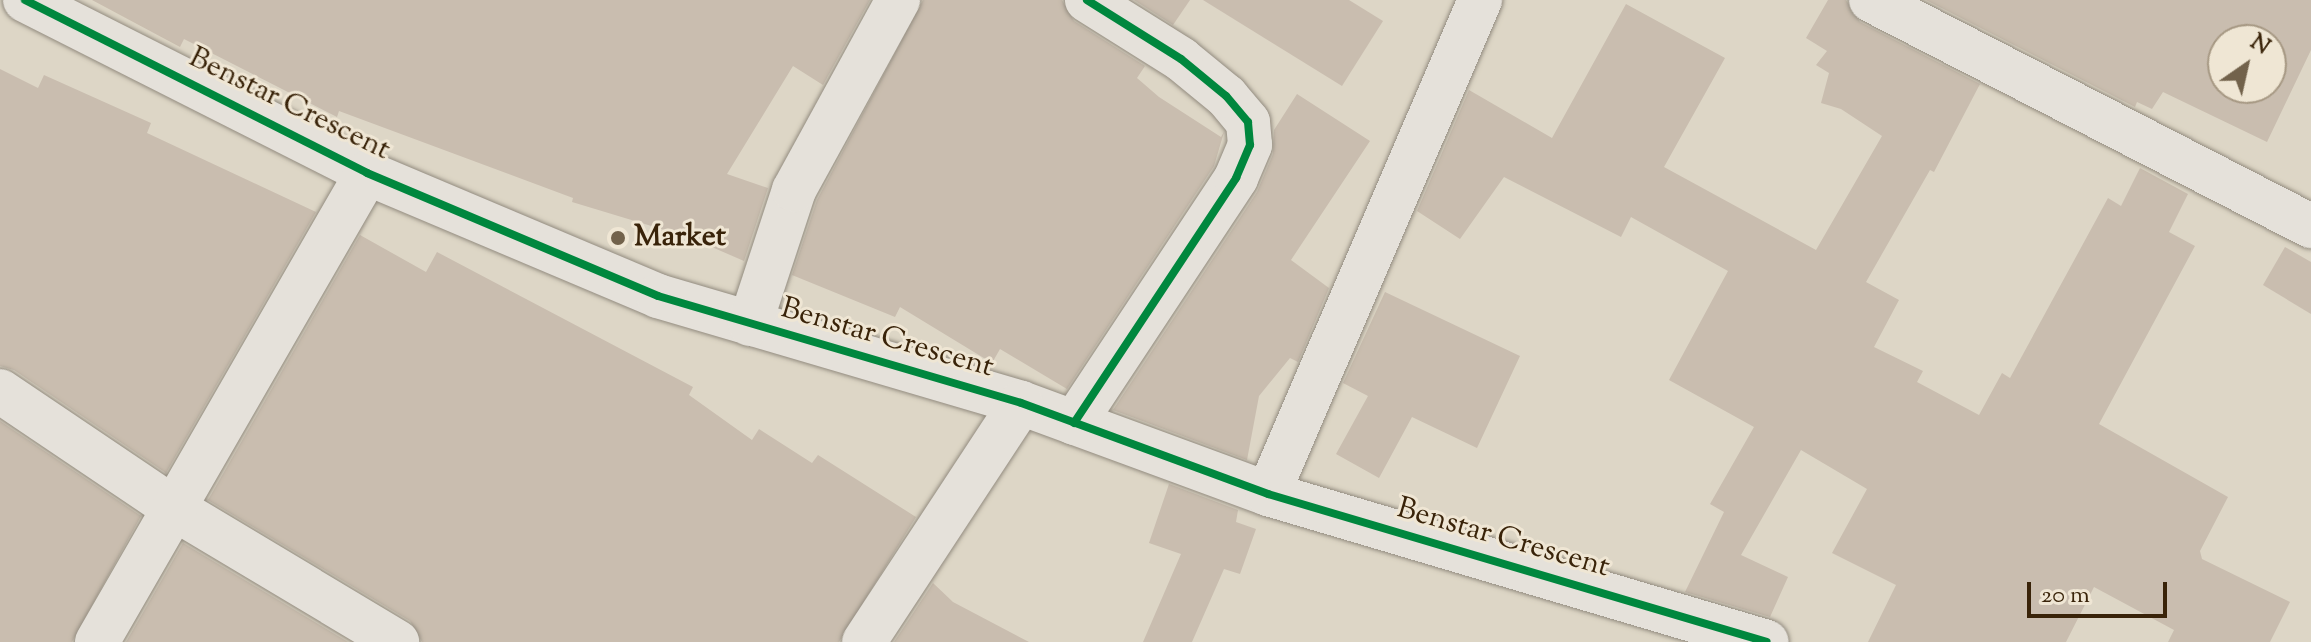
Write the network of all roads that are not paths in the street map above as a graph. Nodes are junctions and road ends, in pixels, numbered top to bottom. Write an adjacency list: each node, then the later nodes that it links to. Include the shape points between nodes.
1 (25, 0): 6 (street, Benstar Crescent)
2 (898, 0): 8 (street, via 794,190)
3 (1087, 0): 11 (street, via 1181,59 1226,96 1248,122 1250,145 1236,178)
4 (1480, 0): 12 (street)
5 (1871, 0): 7 (street)
6 (367, 173): 8 (street, Benstar Crescent, via 658,296); 13 (street)
7 (2311, 226)
8 (750, 324): 10 (street, Benstar Crescent)
9 (0, 391): 13 (street)
10 (1021, 403): 11 (street, Benstar Crescent); 16 (street)
11 (1074, 423): 12 (street, Benstar Crescent)
12 (1268, 494): 17 (street, Benstar Crescent)
13 (175, 509): 14 (street); 15 (street)
14 (97, 642)
15 (397, 642)
16 (864, 642)
17 (1767, 642)

